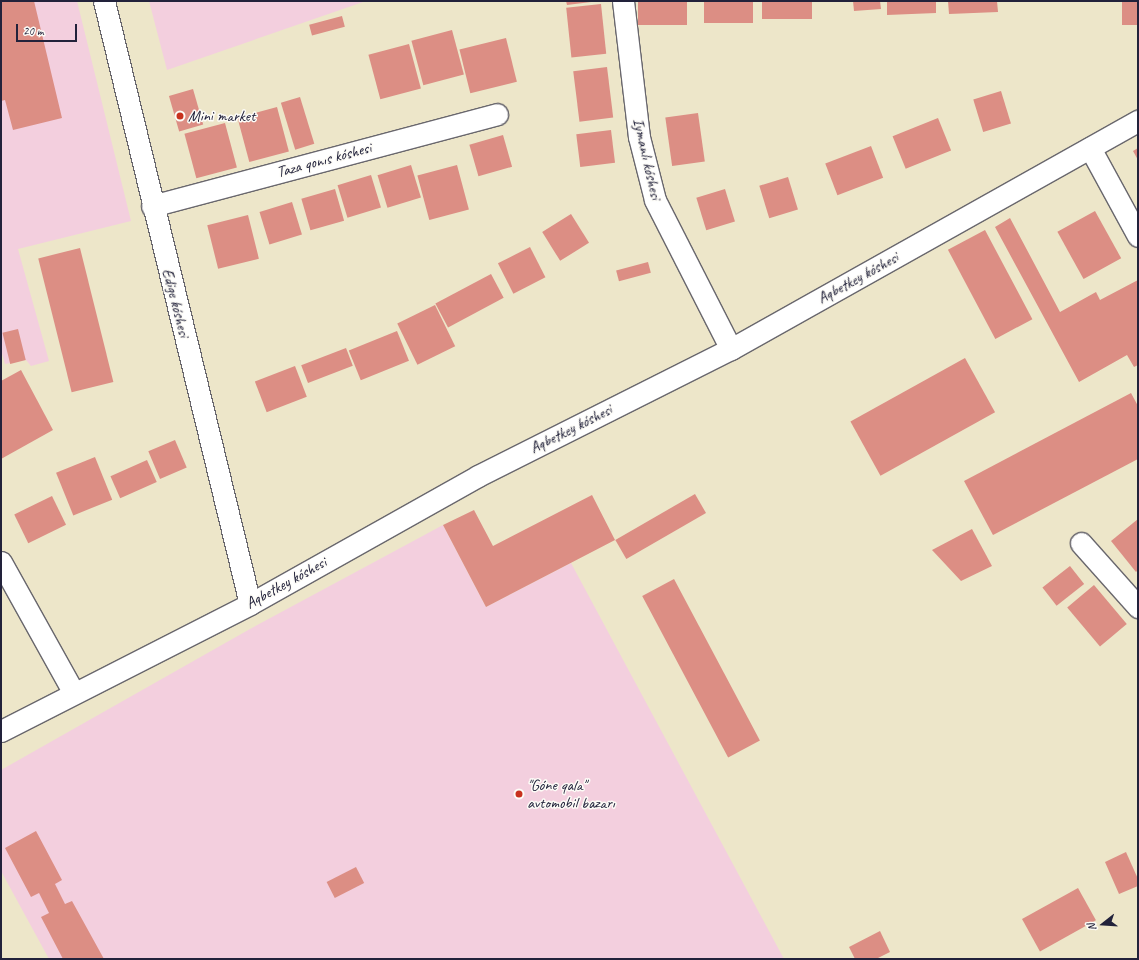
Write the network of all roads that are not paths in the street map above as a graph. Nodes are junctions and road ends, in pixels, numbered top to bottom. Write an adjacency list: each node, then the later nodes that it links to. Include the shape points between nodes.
1 (104, 1): 6 (street, Edige kóshesi)
2 (623, 1): 8 (street, Iymanlı kóshesi, via 639,137 655,200)
3 (497, 114): 6 (street, Taza qonıs kóshesi)
4 (1138, 121): 5 (street, Aqbetkey kóshesi)
5 (1090, 148): 7 (street); 8 (street, Aqbetkey kóshesi)
6 (152, 206): 11 (street, Edige kóshesi)
7 (1138, 236)
8 (731, 349): 11 (street, Aqbetkey kóshesi, via 478,476)
9 (1080, 543): 12 (street)
10 (1, 562): 13 (street)
11 (250, 604): 13 (street, Aqbetkey kóshesi)
12 (1138, 607)
13 (74, 693): 14 (street, Aqbetkey kóshesi)
14 (1, 731)

